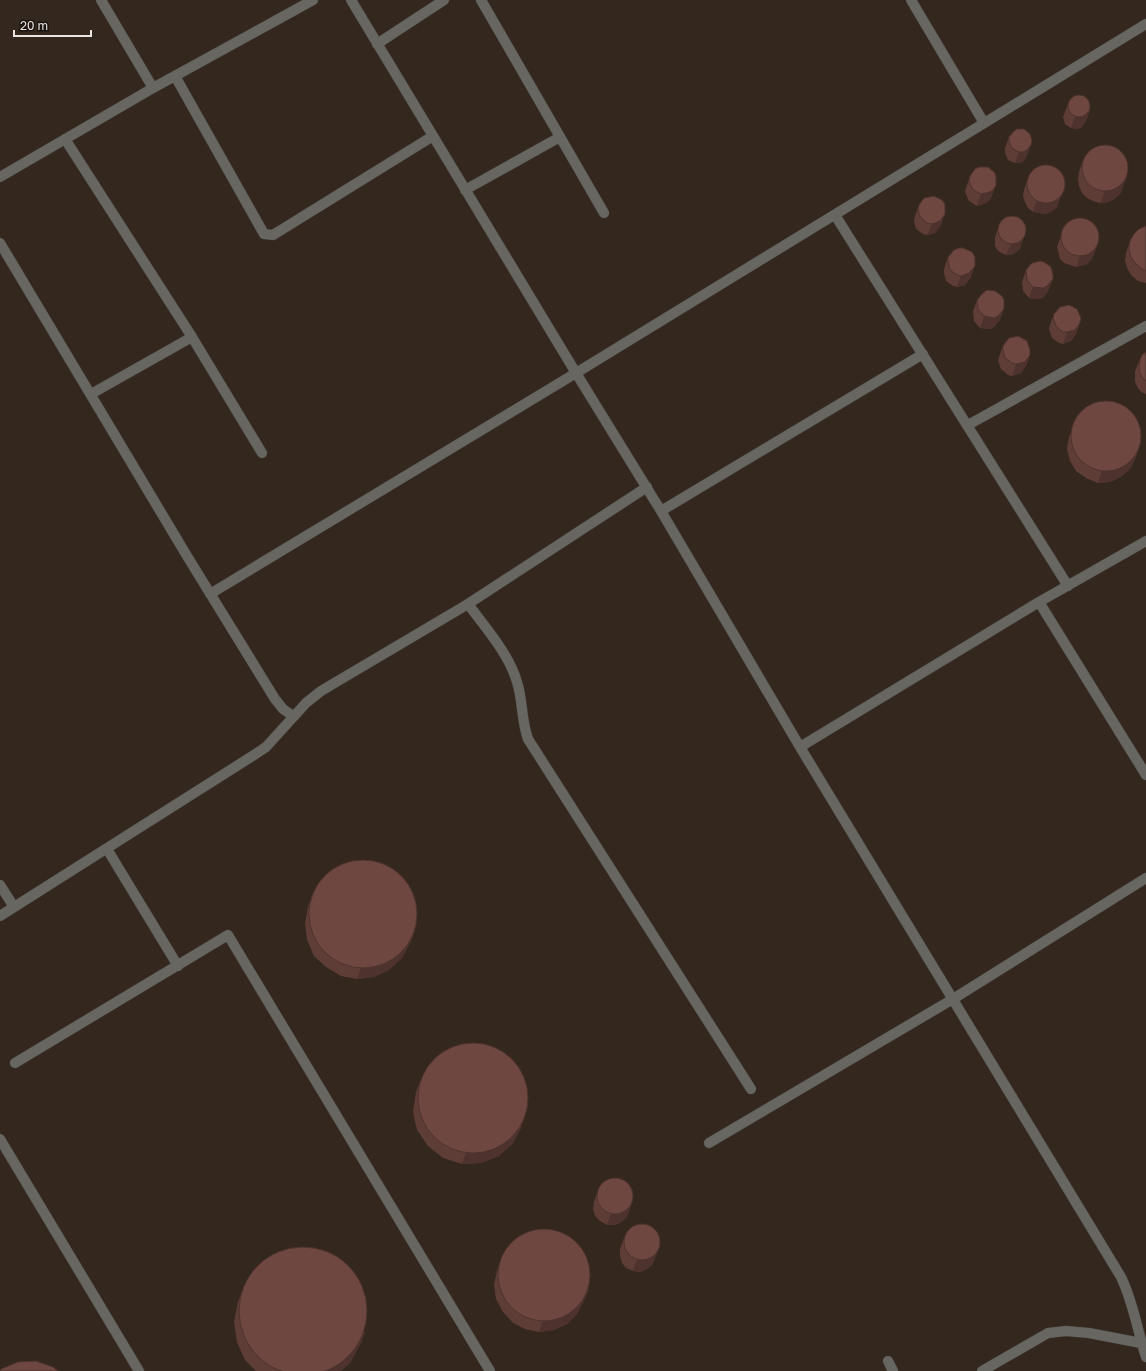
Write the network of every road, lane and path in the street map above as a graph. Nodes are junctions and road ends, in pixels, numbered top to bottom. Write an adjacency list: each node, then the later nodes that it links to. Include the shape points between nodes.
1 (101, 0): 10 (lane)
2 (313, 0): 9 (lane)
3 (350, 0): 8 (lane)
4 (444, 0): 8 (lane)
5 (481, 0): 13 (lane)
6 (911, 0): 11 (lane)
7 (1146, 24): 11 (lane)
8 (377, 44): 12 (lane)
9 (175, 76): 10 (lane); 12 (lane, via 264,234 273,235)
10 (153, 88): 14 (lane)
11 (984, 123): 18 (lane)
12 (433, 136): 16 (lane)
13 (560, 137): 16 (lane); 17 (lane)
14 (65, 139): 15 (lane); 21 (lane)
15 (0, 177)
16 (465, 190): 23 (lane)
17 (604, 213)
18 (835, 215): 22 (lane); 23 (lane)
19 (0, 243): 24 (lane)
20 (1146, 326): 25 (lane)
21 (192, 337): 24 (lane); 26 (lane)
22 (923, 354): 25 (lane); 28 (lane)
23 (576, 373): 27 (lane); 31 (lane)
24 (91, 394): 31 (lane)
25 (968, 425): 30 (lane)
26 (262, 453)
27 (647, 487): 28 (lane); 33 (lane)
28 (661, 511): 35 (lane)
29 (1146, 541): 30 (lane)
30 (1068, 586): 32 (lane)
31 (210, 594): 34 (lane, via 275,699 283,710)
32 (1039, 602): 35 (lane); 36 (lane)
33 (468, 604): 34 (lane, via 321,691); 45 (lane, via 509,661 518,682 524,728 528,739)
34 (293, 716): 37 (lane, via 266,747 254,756)
35 (800, 747): 43 (lane)
36 (1146, 775)
37 (107, 849): 40 (lane); 42 (lane)
38 (1146, 878): 43 (lane)
39 (0, 885): 40 (lane)
40 (14, 907): 41 (lane)
41 (0, 916)
42 (178, 966): 44 (lane); 52 (lane, via 228,935)
43 (953, 998): 47 (lane); 48 (lane, via 1121,1277 1132,1304)
44 (15, 1063)
45 (751, 1089)
46 (0, 1139): 51 (lane)
47 (709, 1143)
48 (1141, 1343): 49 (lane); 54 (lane, via 1089,1333 1066,1331 1048,1334)
49 (1146, 1358)
50 (888, 1361): 53 (lane)
51 (139, 1371)
52 (490, 1371)
53 (893, 1371)
54 (982, 1371)

